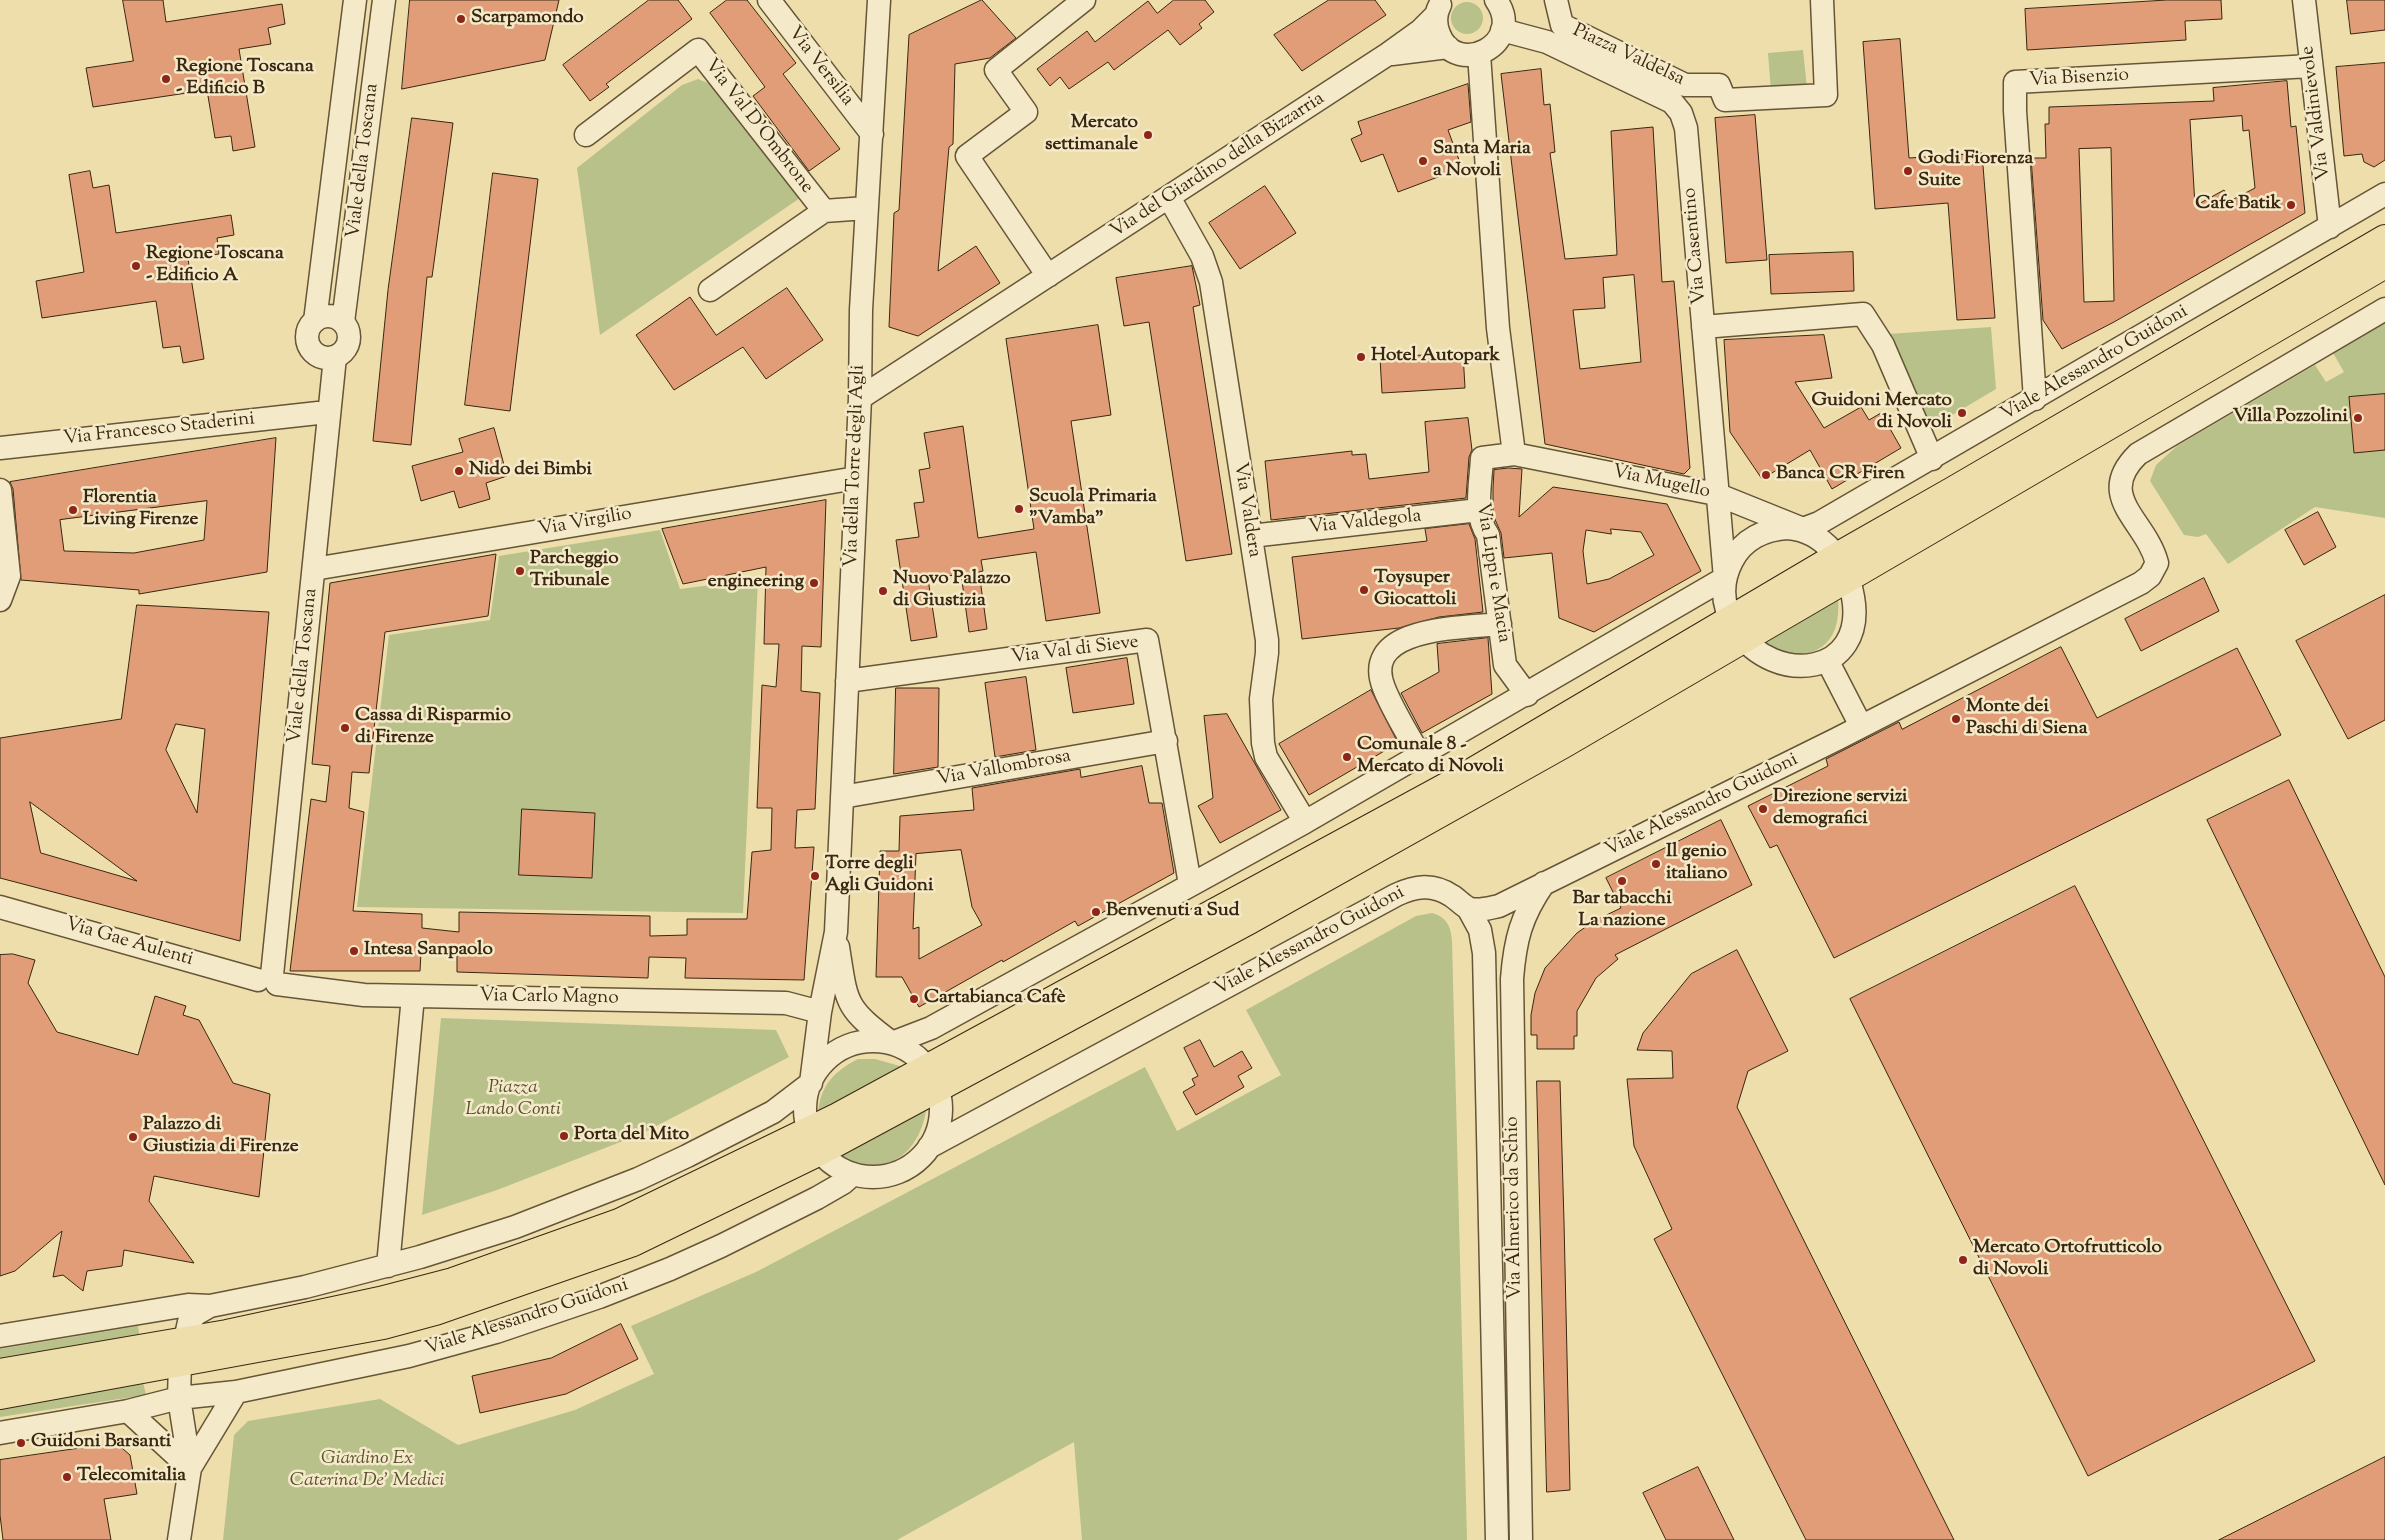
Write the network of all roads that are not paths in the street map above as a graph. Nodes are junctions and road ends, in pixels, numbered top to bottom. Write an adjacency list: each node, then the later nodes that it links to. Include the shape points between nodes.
1 (355, 0): 28 (street, Viale della Toscana)
2 (384, 0): 29 (street, Viale della Toscana)
3 (768, 0): 16 (street, Via Versilia)
4 (879, 0): 16 (street, Via della Torre degli Agli)
5 (1084, 0): 25 (street, via 996,70 1026,112 968,156)
6 (1496, 0): 11 (street, via 1503,14)
7 (1556, 0): 8 (street, Piazza Valdelsa, via 1562,25 1685,85 1720,86 1725,100 1826,95)
8 (1822, 0)
9 (2304, 0): 15 (street, Via Valdinievole)
10 (1440, 7): 12 (street, via 1437,30); 13 (street, Via del Giardino della Bizzarria, via 1420,31)
11 (1502, 30): 14 (street, via 1494,45); 30 (street, Via Casentino, via 1547,42 1677,107 1686,128)
12 (1448, 47): 13 (street, Via del Giardino della Bizzarria); 14 (street, via 1462,54)
13 (1388, 54): 19 (street, Via del Giardino della Bizzarria)
14 (1480, 54): 36 (street, via 1498,328)
15 (2311, 66): 22 (street, Via Valdinievole); 33 (street, Via Bisenzio, via 2014,82)
16 (872, 134): 20 (street, Via della Torre degli Agli)
17 (586, 135): 21 (street, Via Val D'Ombrone, via 698,50)
18 (2385, 194): 22 (street, Viale Alessandro Guidoni)
19 (1170, 198): 25 (street, Via del Giardino della Bizzarria); 43 (street, Via Valdera, via 1208,269)
20 (866, 208): 21 (street, Via Val D'Ombrone); 32 (street, Via della Torre degli Agli, via 860,316)
21 (824, 211): 26 (street)
22 (2330, 227): 33 (street, Viale Alessandro Guidoni)
23 (2385, 239): 44 (main road, Viale Alessandro Guidoni, via 1953,491)
24 (2385, 264): 44 (main road, Viale Alessandro Guidoni)
25 (1048, 276): 32 (street, Via del Giardino della Bizzarria)
26 (710, 290)
27 (2385, 309): 53 (street, Viale Alessandro Guidoni, via 2138,454 2128,463 2120,480 2119,492 2154,552 2157,562 2150,576)
28 (315, 321): 29 (street, via 332,317); 31 (street, Viale della Toscana, via 308,332 308,345 312,351)
29 (343, 322): 31 (street, Viale della Toscana, via 349,342 341,354)
30 (1703, 327): 37 (street, via 1863,314 1884,345); 40 (street, Via Casentino)
31 (329, 357): 34 (street, Viale della Toscana); 45 (street, Viale della Toscana)
32 (860, 398): 38 (street, Via della Torre degli Agli)
33 (2035, 399): 37 (street, Viale Alessandro Guidoni)
34 (318, 413): 35 (street, Via Francesco Staderini); 63 (street, Viale della Toscana)
35 (0, 448)
36 (1514, 454): 40 (street, Via Mugello); 41 (street, Via Lippi e Macia, via 1482,458)
37 (1932, 459): 42 (street, Viale Alessandro Guidoni, via 1819,524)
38 (856, 478): 45 (street, Via Virgilio); 51 (street, Via della Torre degli Agli)
39 (0, 490): 47 (street, via 9,576)
40 (1717, 500): 42 (street, Via Mugello); 46 (street, Via Casentino)
41 (1479, 510): 43 (street, Via Valdegola); 48 (street, Via Lippi e Macia, via 1482,527 1488,535)
42 (1803, 529): 44 (street, via 1825,543); 46 (street, Viale Alessandro Guidoni, via 1776,528 1747,541 1735,554)
43 (1251, 536): 57 (street, Via Valdera, via 1267,640 1261,699 1263,743 1266,756)
44 (1842, 567): 49 (main road, Viale Alessandro Guidoni); 50 (street, via 1854,600 1853,624 1843,646)
45 (314, 569): 63 (street, Viale della Toscana)
46 (1725, 578): 49 (street, Viale Alessandro Guidoni, via 1724,602); 52 (street)
47 (0, 600)
48 (1500, 624): 52 (street, Via Lippi e Macia, via 1505,665); 55 (street, via 1411,634 1388,652 1381,670 1383,688)
49 (1737, 630): 50 (street, via 1759,654 1786,665 1805,666); 67 (main road, Viale Alessandro Guidoni, via 1563,744 1250,920)
50 (1827, 660): 53 (street)
51 (847, 681): 54 (street, Via Val di Sieve, via 1147,640); 56 (street, Via della Torre degli Agli)
52 (1527, 695): 55 (street)
53 (1861, 726): 58 (street, Viale Alessandro Guidoni)
54 (1166, 741): 56 (street, Via Vallombrosa); 59 (street, Via Val di Sieve)
55 (1420, 756): 57 (street)
56 (842, 797): 62 (street, Via della Torre degli Agli)
57 (1305, 822): 59 (street)
58 (1544, 883): 61 (street, Viale Alessandro Guidoni, via 1499,906 1478,910); 85 (street, Via Almerico da Schio, via 1518,930 1512,979)
59 (1190, 884): 66 (street, via 930,1028)
60 (0, 907): 63 (street, Via Gae Aulenti)
61 (1468, 908): 70 (street, Viale Alessandro Guidoni, via 1435,887 1402,892); 84 (street, Via Almerico da Schio, via 1480,930 1484,953)
62 (836, 932): 65 (street, Via della Torre degli Agli); 66 (street, Via della Torre degli Agli, via 850,1006)
63 (268, 979): 64 (street, Via Carlo Magno, via 364,996)
64 (413, 996): 65 (street, Via Carlo Magno, via 786,1003); 72 (street)
65 (820, 1012): 68 (street, Via della Torre degli Agli)
66 (892, 1043): 67 (street, via 912,1052); 68 (street, via 867,1041 844,1048 824,1062)
67 (933, 1077): 69 (main road, Viale Alessandro Guidoni); 70 (street, Viale Alessandro Guidoni, via 940,1118 936,1136)
68 (810, 1083): 69 (street, via 805,1107); 72 (street, via 773,1112 638,1179 515,1228)
69 (814, 1141): 71 (street, Viale Alessandro Guidoni, via 831,1162); 75 (main road, Viale Alessandro Guidoni, via 633,1242 435,1311 383,1325)
70 (929, 1147): 71 (street, Viale Alessandro Guidoni, via 910,1166 892,1174 873,1177)
71 (853, 1174): 77 (street, Viale Alessandro Guidoni, via 836,1188 721,1246 542,1318 409,1356)
72 (388, 1266): 73 (street)
73 (210, 1306): 74 (street, via 188,1305); 75 (street, via 189,1322)
74 (0, 1336)
75 (181, 1352): 76 (main road, Viale Alessandro Guidoni); 78 (main road, Viale Alessandro Guidoni); 79 (street)
76 (0, 1373)
77 (236, 1392): 79 (street, Viale Alessandro Guidoni); 82 (street)
78 (0, 1394)
79 (179, 1398): 80 (street, Viale Alessandro Guidoni); 82 (street)
80 (128, 1411): 81 (street, Viale Alessandro Guidoni); 82 (street)
81 (0, 1433)
82 (190, 1468): 83 (street)
83 (179, 1540)
84 (1497, 1540)
85 (1521, 1540)

